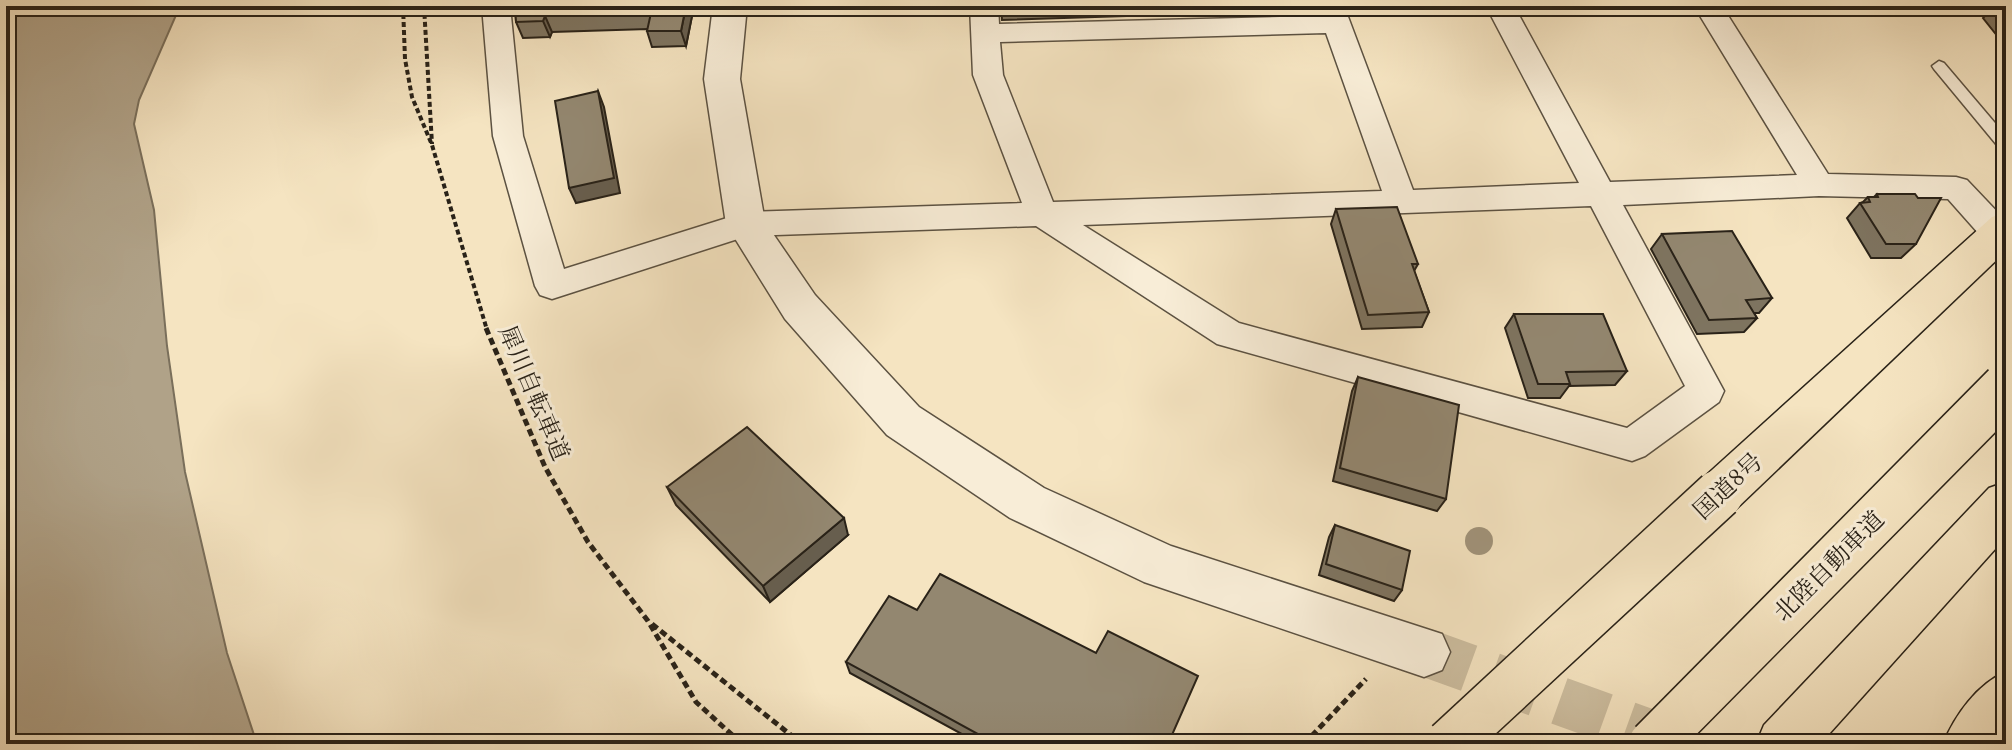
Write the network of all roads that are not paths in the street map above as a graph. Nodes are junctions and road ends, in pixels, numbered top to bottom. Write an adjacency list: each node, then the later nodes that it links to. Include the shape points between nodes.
1 (496, 6): 13 (street, via 508,136 552,286)
2 (730, 6): 13 (street, via 722,79)
3 (1500, 6): 10 (street)
4 (1708, 6): 9 (street)
5 (1334, 15): 6 (street); 11 (street)
6 (985, 20): 12 (street, via 988,75)
7 (1939, 66): 8 (lane)
8 (2006, 146)
9 (1819, 185): 10 (street); 14 (street, via 1956,188)
10 (1598, 194): 11 (street); 12 (street, via 1706,391 1632,445 1229,334)
11 (1402, 202): 12 (street)
12 (1042, 214): 13 (street)
13 (746, 224): 17 (street, via 800,307 903,421 1027,503 1161,566)
14 (2003, 230): 19 (highway, 国道8号, bridge)
15 (2006, 387): 20 (highway, 北陸自動車道, bridge)
16 (2006, 503): 21 (highway)
17 (1424, 652)
18 (2006, 698): 22 (highway)
19 (1449, 744)
20 (1653, 744)
21 (1783, 744)
22 (1970, 744)

